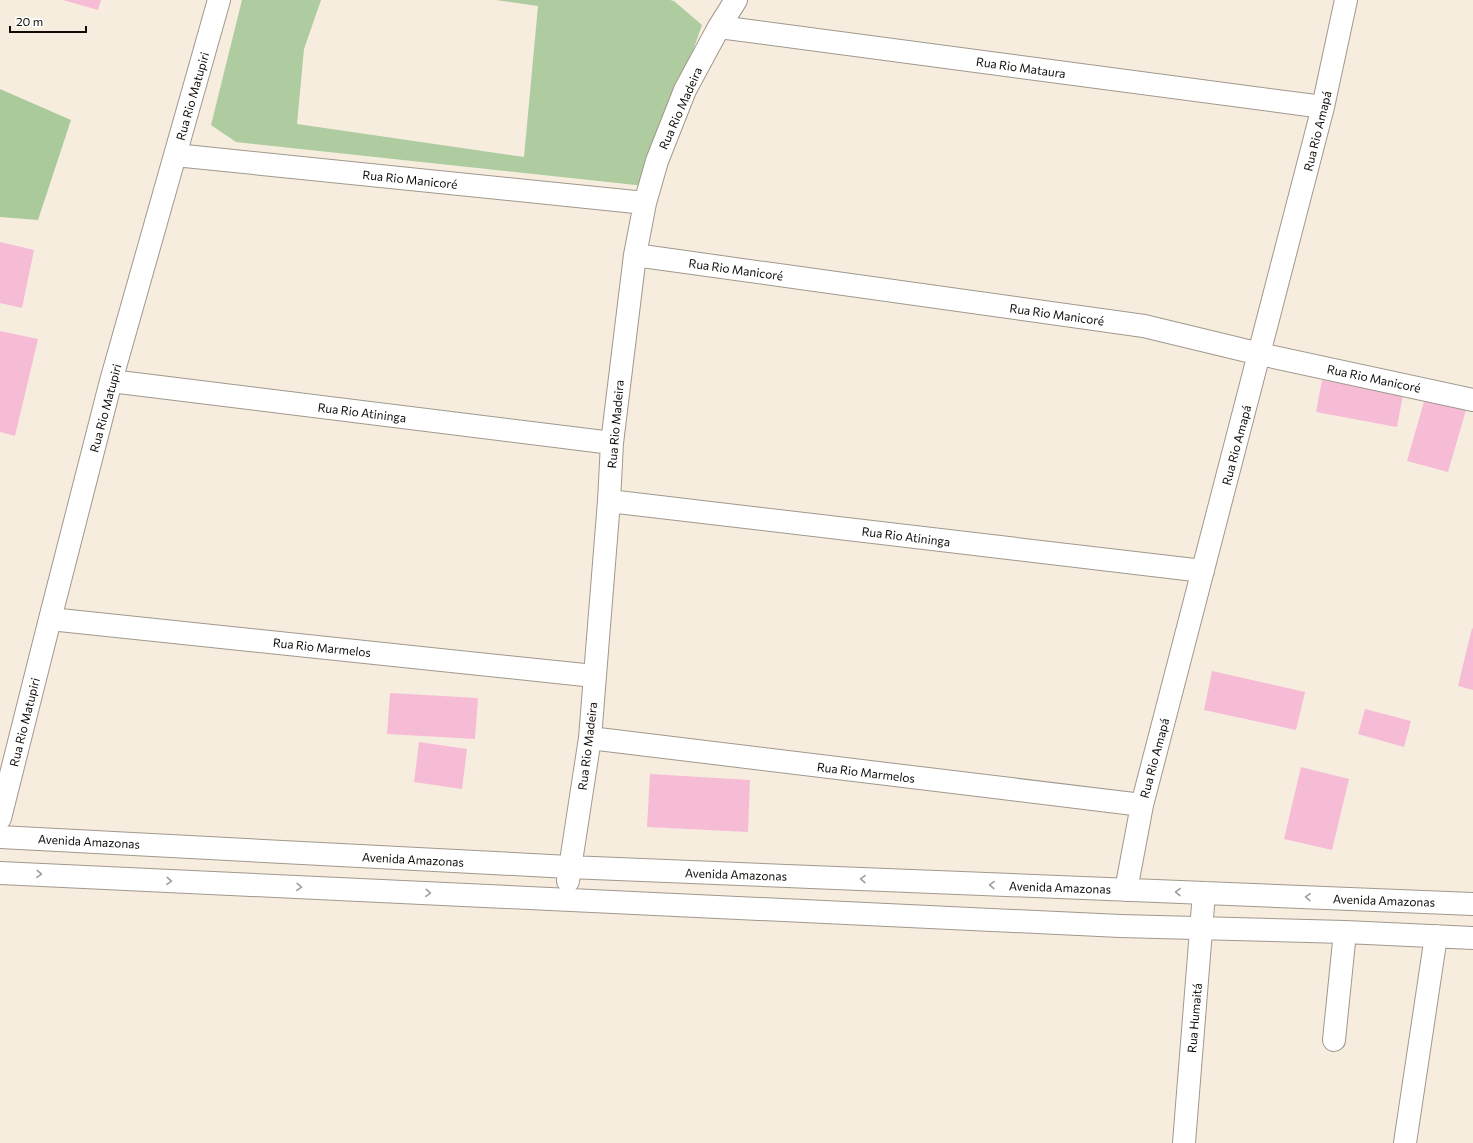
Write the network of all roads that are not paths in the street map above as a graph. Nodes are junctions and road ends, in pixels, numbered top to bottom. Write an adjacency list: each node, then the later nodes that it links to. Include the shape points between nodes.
1 (219, 0): 6 (street, Rua Rio Matupiri)
2 (736, 0): 4 (street, Rua Rio Madeira)
3 (1346, 0): 5 (street, Rua Rio Amapá)
4 (719, 27): 5 (street, Rua Rio Mataura); 7 (street, Rua Rio Madeira, via 685,90 657,161)
5 (1323, 108): 9 (street, Rua Rio Amapá)
6 (175, 155): 7 (street, Rua Rio Manicoré); 10 (street, Rua Rio Matupiri)
7 (645, 203): 8 (street, Rua Rio Madeira)
8 (635, 255): 9 (street, Rua Rio Manicoré, via 1144,326); 12 (street, Rua Rio Madeira)
9 (1260, 354): 11 (street, Rua Rio Manicoré); 14 (street, Rua Rio Amapá)
10 (111, 381): 12 (street, Rua Rio Atininga); 15 (street, Rua Rio Matupiri)
11 (1473, 400)
12 (612, 443): 13 (street, Rua Rio Madeira)
13 (609, 501): 14 (street, Rua Rio Atininga); 16 (street, Rua Rio Madeira)
14 (1203, 571): 18 (street, Rua Rio Amapá)
15 (50, 619): 16 (street, Rua Rio Marmelos); 19 (street, Rua Rio Matupiri)
16 (594, 676): 17 (street, Rua Rio Madeira)
17 (590, 738): 18 (street, Rua Rio Marmelos); 21 (street, Rua Rio Madeira)
18 (1142, 805): 23 (street, Rua Rio Amapá)
19 (0, 818)
20 (0, 837): 21 (street, Avenida Amazonas)
21 (569, 867): 23 (street, Avenida Amazonas, one-way to 21); 25 (street, Rua Rio Madeira)
22 (0, 873): 25 (street, one-way to 25)
23 (1126, 890): 24 (street, Avenida Amazonas, one-way to 23)
24 (1204, 893): 26 (street, Avenida Amazonas, one-way to 24); 27 (street, Rua Humaitá)
25 (565, 900): 27 (street)
26 (1473, 904)
27 (1202, 928): 28 (street); 32 (street, Rua Humaitá)
28 (1346, 932): 29 (street); 31 (street)
29 (1436, 936): 30 (street); 33 (street)
30 (1473, 938)
31 (1334, 1040)
32 (1184, 1143)
33 (1405, 1143)

